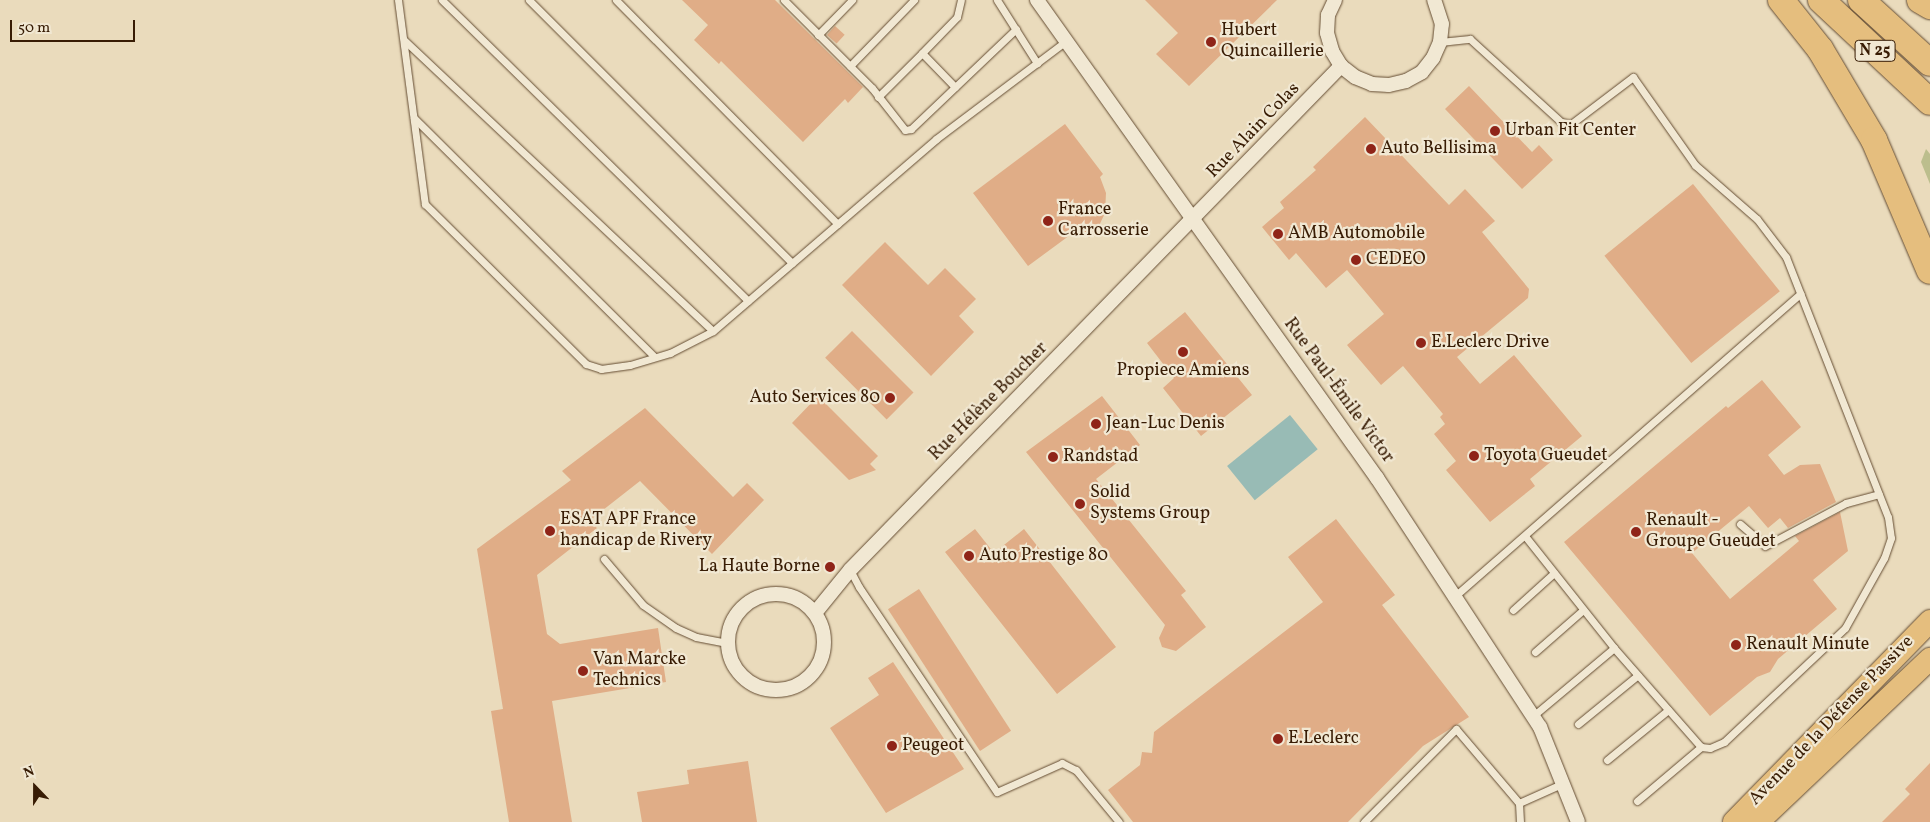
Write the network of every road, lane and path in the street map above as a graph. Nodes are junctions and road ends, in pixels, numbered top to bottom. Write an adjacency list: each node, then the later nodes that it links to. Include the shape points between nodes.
1 (398, 0): 20 (lane)
2 (442, 0): 37 (lane)
3 (529, 0): 34 (lane)
4 (616, 0): 33 (lane)
5 (852, 0): 19 (lane)
6 (914, 0): 26 (lane)
7 (961, 0): 23 (lane, via 957,17)
8 (997, 0): 18 (lane)
9 (1037, 0): 21 (street, Rue Paul-Émile Victor)
10 (1334, 0): 27 (street, via 1328,15 1327,33)
11 (1434, 0): 22 (street, via 1442,24)
12 (1781, 0): 35 (highway, via 1820,49 1874,140)
13 (1821, 0): 30 (highway, N 25)
14 (1861, 0): 25 (highway, N 25)
15 (1920, 0): 17 (highway)
16 (787, 1): 19 (lane)
17 (1930, 6)
18 (1016, 30): 24 (lane); 28 (lane)
19 (818, 35): 26 (lane)
20 (403, 39): 31 (lane); 38 (lane)
21 (1066, 41): 24 (lane); 32 (street, Rue Paul-Émile Victor)
22 (1440, 42): 27 (street, via 1422,72 1398,83 1372,84); 36 (lane, via 1470,39 1561,122 1571,124 1633,77 1695,165 1757,219 1786,257)
23 (922, 53): 28 (lane); 29 (lane)
24 (1037, 63): 33 (lane, via 936,139)
25 (1930, 63)
26 (850, 66): 29 (lane)
27 (1341, 66): 32 (street, Rue Alain Colas)
28 (955, 87): 29 (lane, via 911,129 905,130)
29 (878, 97)
30 (1930, 102)
31 (414, 118): 39 (lane); 39 (lane, via 425,204 586,364 600,369)
32 (1193, 221): 44 (street, Rue Hélène Boucher); 46 (street, Rue Paul-Émile Victor, via 1377,478)
33 (838, 224): 34 (lane)
34 (792, 263): 37 (lane)
35 (1930, 271)
36 (1800, 294): 40 (lane); 42 (lane)
37 (748, 301): 38 (lane)
38 (713, 331): 39 (lane)
39 (655, 357)
40 (1879, 494): 41 (lane, via 1846,503 1765,546); 59 (lane, via 1888,517 1891,538 1884,558 1845,628 1724,742 1710,748)
41 (1740, 524)
42 (1525, 536): 45 (lane); 46 (lane)
43 (604, 559): 51 (lane, via 643,605 676,628)
44 (850, 570): 49 (street, Rue Hélène Boucher); 64 (lane, via 997,792 1062,763 1076,770)
45 (1554, 574): 47 (lane); 48 (lane)
46 (1455, 596): 57 (street, Rue Paul-Émile Victor)
47 (1513, 610)
48 (1583, 610): 52 (lane); 53 (lane)
49 (815, 613): 51 (street, via 790,596 760,597 736,615); 51 (street, via 822,628 821,660 812,674 792,687 767,690 752,684 739,673 731,659)
50 (1930, 621): 68 (main road, Avenue de la Défense Passive)
51 (728, 643)
52 (1614, 648): 55 (lane); 57 (lane)
53 (1535, 652)
54 (1930, 659): 69 (main road, Avenue de la Défense Passive)
55 (1638, 675): 56 (lane); 58 (lane)
56 (1668, 710): 59 (lane); 60 (lane)
57 (1533, 716): 61 (street, Rue Paul-Émile Victor)
58 (1578, 724)
59 (1701, 747): 62 (lane)
60 (1607, 760)
61 (1564, 783): 63 (lane); 67 (street, Rue Paul-Émile Victor)
62 (1637, 801)
63 (1519, 802): 65 (lane, via 1456,729); 66 (lane)
64 (1119, 822)
65 (1364, 822)
66 (1520, 822)
67 (1578, 822)
68 (1734, 822)
69 (1758, 822)

